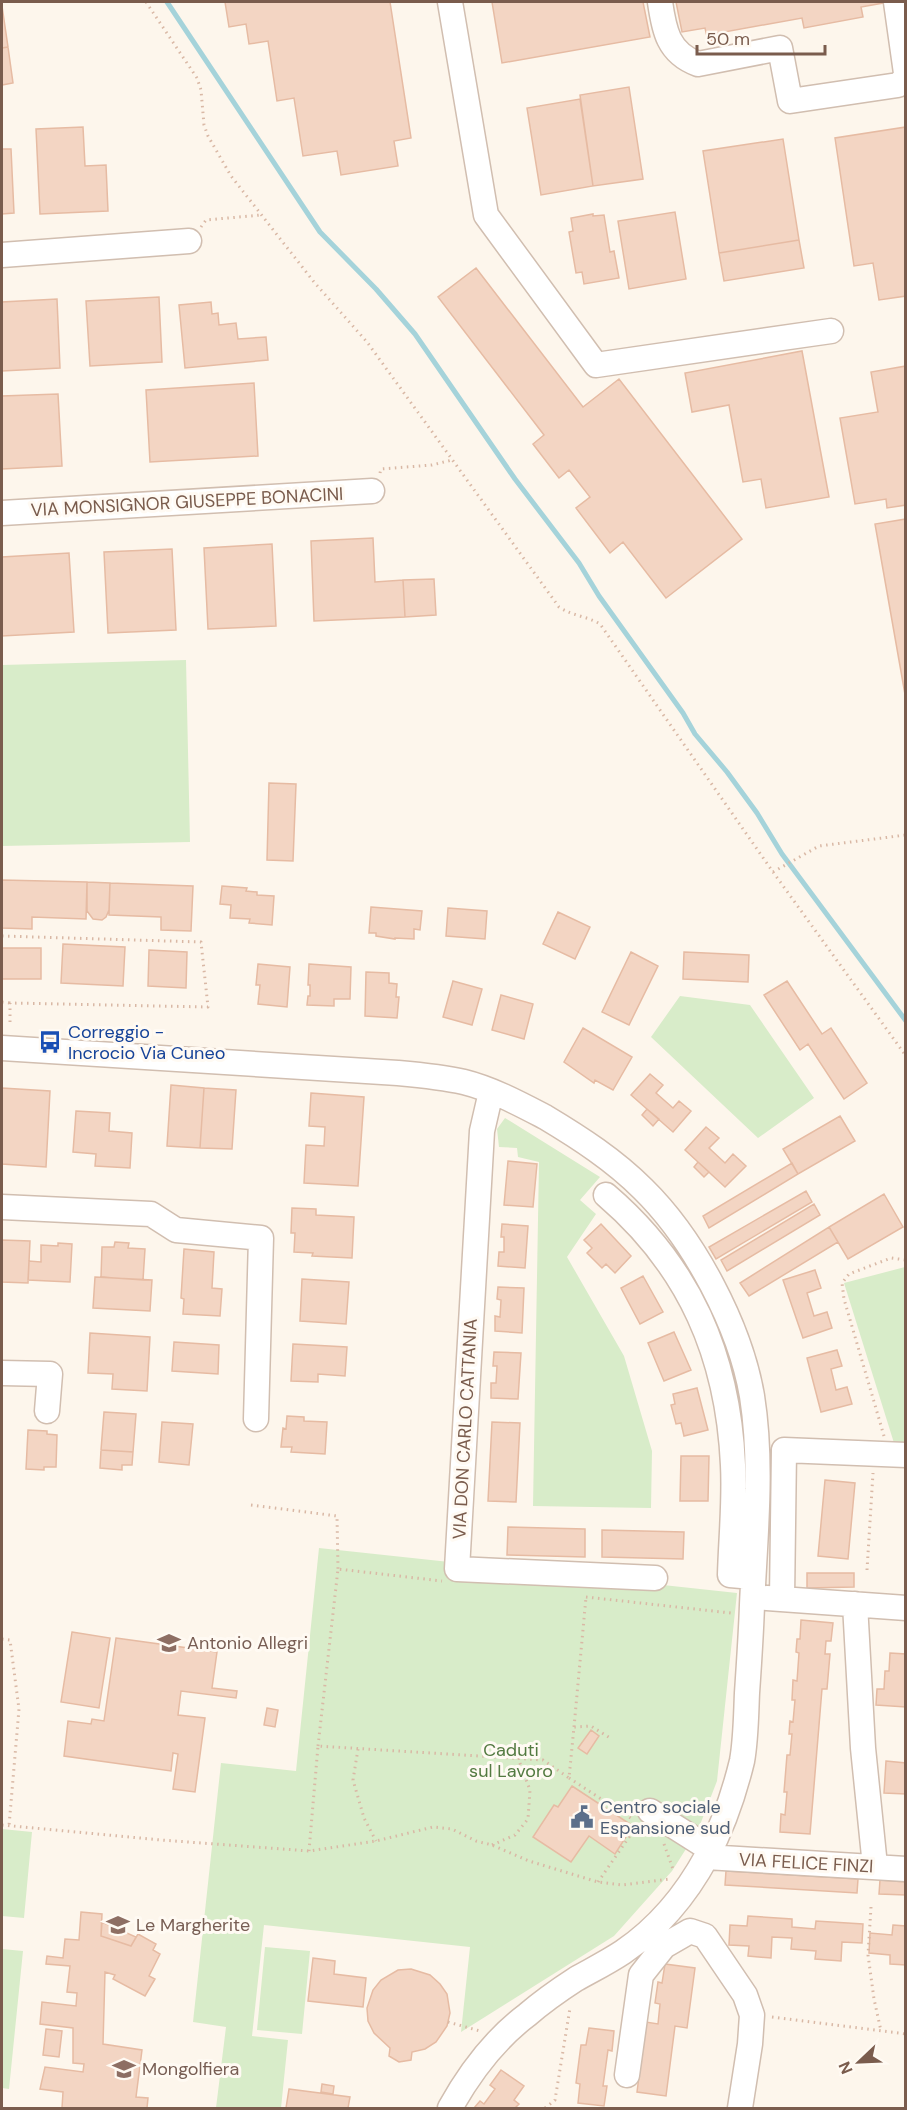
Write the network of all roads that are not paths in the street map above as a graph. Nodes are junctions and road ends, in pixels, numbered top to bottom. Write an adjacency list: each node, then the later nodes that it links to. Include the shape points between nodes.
1 (450, 2): 7 (street, via 486,216 596,364)
2 (660, 2): 4 (street, via 664,31 671,43 686,59 698,64 780,48 790,101 898,85)
3 (896, 2): 4 (street)
4 (906, 75)
5 (189, 241): 6 (street)
6 (2, 255)
7 (831, 331)
8 (372, 491): 9 (street, VIA MONSIGNOR GIUSEPPE BONACINI)
9 (2, 513)
10 (2, 1048): 11 (street, via 434,1076)
11 (491, 1092): 18 (street, VIA DON CARLO CATTANIA, via 482,1131 457,1569); 19 (street, via 562,1127 622,1169 672,1223 710,1281 735,1335 751,1392 759,1477)
12 (606, 1195): 19 (street, via 660,1249 681,1282 718,1363 733,1465 730,1575)
13 (2, 1207): 16 (street, via 151,1214 176,1230 261,1238)
14 (2, 1372): 15 (street, via 50,1374)
15 (47, 1411)
16 (256, 1419)
17 (890, 1454): 20 (street, via 784,1450)
18 (655, 1578)
19 (752, 1597): 20 (street); 24 (street, via 743,1757 734,1793)
20 (782, 1599): 21 (street)
21 (855, 1604): 22 (street); 25 (street)
22 (906, 1608)
23 (650, 1811): 24 (street)
24 (708, 1853): 25 (street, VIA FELICE FINZI); 28 (street, via 677,1901 657,1923 624,1952 524,2017 502,2038 479,2063)
25 (875, 1866): 26 (street, VIA FELICE FINZI)
26 (906, 1869)
27 (627, 2075): 29 (street, via 641,1975 664,1946 690,1931 705,1936 745,1995 752,2015)
28 (450, 2109)
29 (740, 2109)

